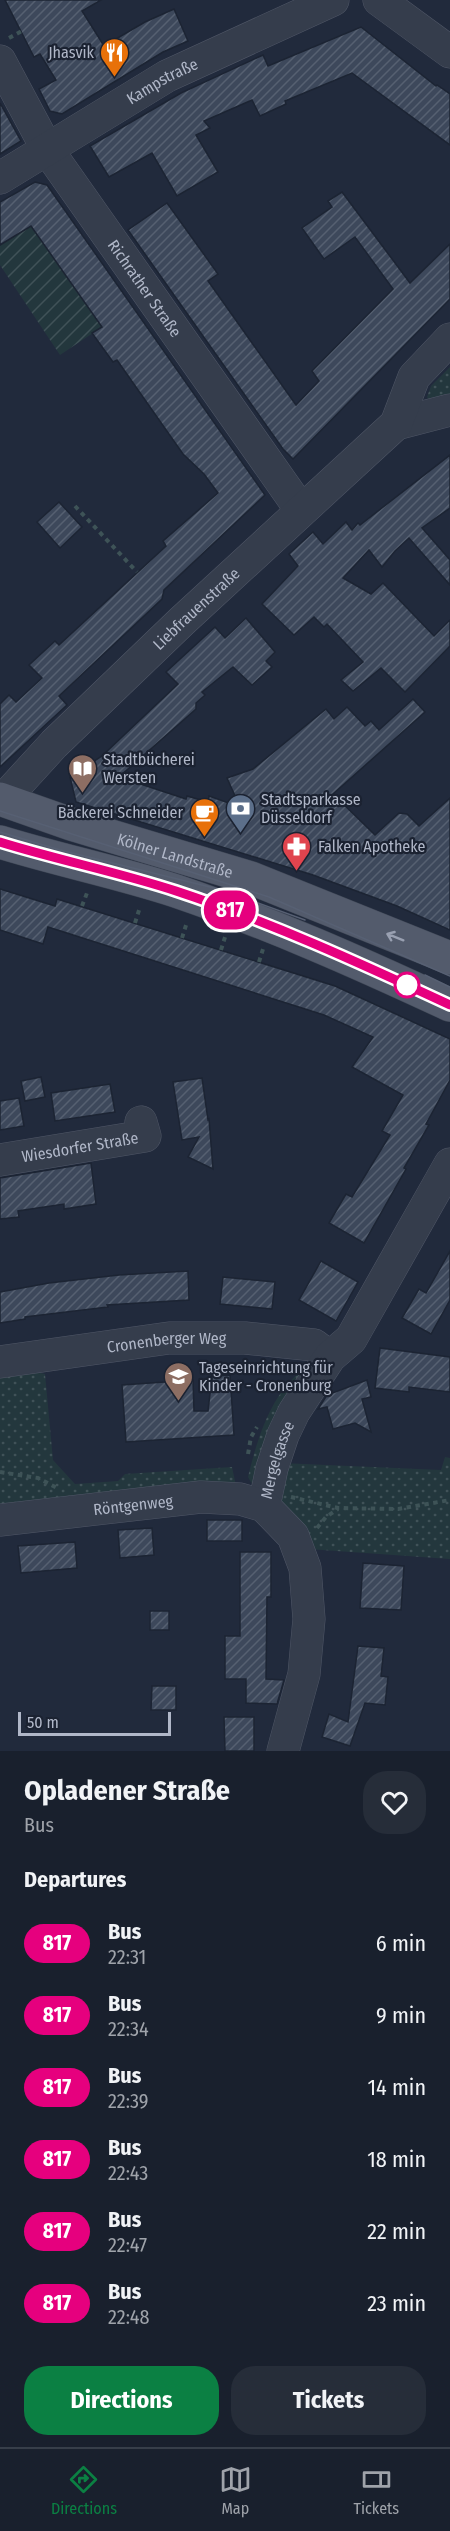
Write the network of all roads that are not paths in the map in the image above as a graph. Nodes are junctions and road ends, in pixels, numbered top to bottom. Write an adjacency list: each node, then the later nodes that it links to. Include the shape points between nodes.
1 (333, 0): 5 (street, Kampstraße, via 167,76)
2 (379, 0): 3 (street)
3 (450, 52)
4 (0, 61): 5 (street, Richrather Straße)
5 (47, 149): 6 (street, Kampstraße); 10 (street, Richrather Straße)
6 (0, 178)
7 (450, 339): 9 (street, Liebfrauenstraße, via 414,376)
8 (450, 410): 9 (street, Liebfrauenstraße)
9 (396, 424): 10 (street, Liebfrauenstraße)
10 (301, 510): 11 (street, Liebfrauenstraße, via 68,731)
11 (1, 806): 13 (main road, Kölner Landstraße, one-way to 11, via 250,878)
12 (0, 842): 14 (main road, via 234,911 325,947)
13 (450, 958)
14 (450, 1005)
15 (141, 1122): 16 (street, Wiesdorfer Straße, via 145,1136)
16 (0, 1160)
17 (450, 1164): 18 (street, Mergelgasse, via 351,1339)
18 (330, 1357): 19 (street, Cronenberger Weg, via 314,1346 244,1338 169,1338); 20 (street, Mergelgasse, via 282,1435)
19 (0, 1362)
20 (264, 1506): 21 (street, Röntgenweg, via 240,1499 201,1497); 22 (street, Mergelgasse, via 293,1536 305,1568 309,1619 304,1674)
21 (0, 1520)
22 (283, 1751)

